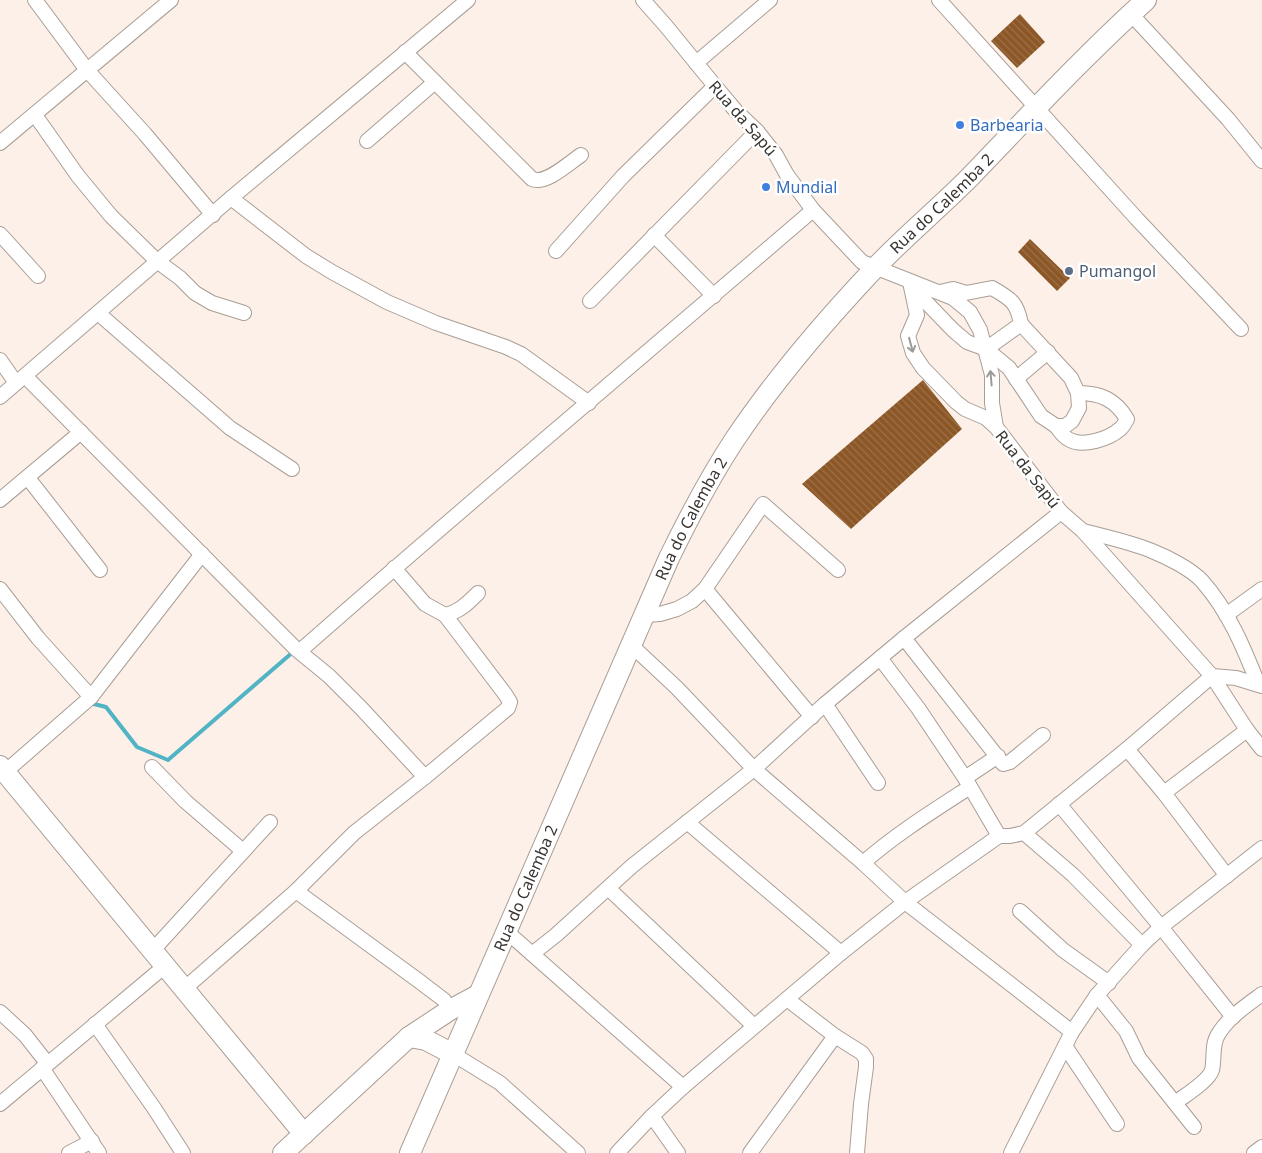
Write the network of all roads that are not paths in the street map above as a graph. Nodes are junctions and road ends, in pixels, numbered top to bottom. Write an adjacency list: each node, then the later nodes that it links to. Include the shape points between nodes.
1 (35, 0): 10 (street)
2 (171, 0): 10 (street)
3 (468, 0): 8 (street)
4 (643, 0): 9 (street, Rua da Sapú)
5 (770, 0): 9 (street)
6 (939, 0): 13 (street)
7 (1140, 4): 13 (main road, Rua do Calemba 2); 19 (street)
8 (406, 52): 11 (street); 20 (street)
9 (696, 63): 12 (street, Rua da Sapú)
10 (87, 70): 14 (street); 22 (street)
11 (435, 82): 16 (street); 18 (street, via 532,179 545,179)
12 (715, 86): 15 (street, Rua da Sapú); 25 (street, via 623,176)
13 (1036, 107): 27 (main road, Rua do Calemba 2); 37 (street)
14 (35, 115): 17 (street); 26 (street, via 78,176)
15 (757, 130): 21 (street, Rua da Sapú); 24 (street)
16 (367, 141)
17 (0, 142)
18 (581, 155)
19 (1262, 161)
20 (231, 198): 22 (street); 45 (street, via 332,272 428,320 521,354)
21 (813, 210): 27 (street, Rua da Sapú, via 862,262); 30 (street)
22 (213, 215): 26 (street)
23 (0, 234): 28 (street)
24 (654, 235): 30 (street); 32 (street)
25 (556, 251)
26 (157, 261): 33 (street); 34 (street, via 195,293 212,303)
27 (875, 268): 29 (street, Rua da Sapú); 63 (main road, Rua do Calemba 2, via 778,379 735,439 696,503)
28 (38, 276)
29 (910, 282): 31 (street, Rua da Sapú); 35 (street)
30 (714, 296): 45 (street)
31 (931, 298): 35 (street); 36 (street, via 953,289 966,292 992,288 1019,309); 38 (street, via 968,342); 38 (street, Rua da Sapú, via 953,298 970,312)
32 (590, 301)
33 (98, 313): 41 (street); 49 (street, via 230,428)
34 (244, 313)
35 (917, 315): 47 (street, Rua da Sapú, one-way to 47, via 908,336 922,368 965,409 986,418)
36 (1022, 324): 38 (street); 39 (street)
37 (1241, 329)
38 (986, 349): 42 (street, via 1009,368); 47 (street, Rua da Sapú, one-way to 38, via 992,375)
39 (1048, 352): 42 (street); 43 (street, via 1071,378)
40 (0, 360): 41 (street)
41 (21, 379): 44 (street); 48 (street)
42 (1016, 379): 46 (street, via 1041,416)
43 (1078, 393): 46 (street, via 1079,408 1072,421 1065,426); 46 (street, via 1102,395 1127,419 1113,434 1092,442 1070,441)
44 (0, 397)
45 (588, 403): 55 (street)
46 (1056, 426)
47 (996, 427): 52 (street, Rua da Sapú)
48 (81, 432): 50 (street); 54 (street)
49 (292, 469)
50 (28, 478): 51 (street); 56 (street)
51 (0, 500)
52 (1061, 512): 53 (street, Rua da Sapú); 65 (street)
53 (1083, 531): 64 (street, via 1153,551 1179,565 1201,580); 69 (street, Rua da Sapú)
54 (202, 554): 67 (street); 71 (street)
55 (394, 568): 62 (street, via 425,604); 67 (street)
56 (100, 570)
57 (838, 570): 59 (street, via 763,504)
58 (0, 589): 71 (street, via 38,638)
59 (705, 589): 63 (street, via 678,609); 73 (street)
60 (1262, 589): 64 (street)
61 (478, 593): 62 (street, via 460,610)
62 (445, 615): 82 (street, via 510,702 508,708)
63 (644, 615): 66 (main road, Rua do Calemba 2)
64 (1226, 615): 70 (street)
65 (904, 638): 68 (street); 78 (street)
66 (631, 645): 81 (street); 100 (main road, Rua do Calemba 2)
67 (300, 651): 82 (street, via 361,708)
68 (880, 658): 72 (street); 83 (street)
69 (1212, 676): 70 (street); 74 (street, Rua da Sapú); 76 (street)
70 (1260, 685)
71 (92, 697): 80 (street)
72 (826, 704): 73 (street); 84 (street)
73 (812, 718): 81 (street)
74 (1247, 730): 77 (street, Rua da Sapú); 85 (street)
75 (1043, 735): 78 (street, via 1007,764 1003,764)
76 (1127, 748): 85 (street); 86 (street)
77 (1262, 749)
78 (998, 756): 83 (street)
79 (152, 767): 92 (street, via 185,801)
80 (3, 769): 102 (main road)
81 (754, 769): 88 (street); 93 (street)
82 (425, 777): 96 (street, via 354,833)
83 (967, 782): 90 (street); 93 (street)
84 (878, 783)
85 (1164, 793): 94 (street)
86 (1059, 804): 89 (street); 99 (street)
87 (270, 822): 92 (street)
88 (687, 822): 95 (street); 103 (street)
89 (1024, 833): 90 (street); 101 (street, via 1073,875)
90 (999, 836): 97 (street)
91 (1262, 848): 94 (street)
92 (243, 851): 102 (street)
93 (863, 863): 97 (street)
94 (1227, 876): 99 (street)
95 (608, 888): 104 (street); 116 (street)
96 (296, 891): 107 (street); 112 (street, via 444,1000)
97 (905, 902): 103 (street); 117 (street)
98 (1020, 911): 106 (street, via 1063,950)
99 (1161, 927): 101 (street); 114 (street)
100 (506, 931): 104 (street); 109 (main road, Rua do Calemba 2)
101 (1142, 945): 106 (street)
102 (152, 951): 105 (main road)
103 (840, 953): 111 (street)
104 (532, 954): 123 (street)
105 (165, 966): 107 (main road); 115 (street)
106 (1108, 982): 110 (street)
107 (184, 990): 129 (main road)
108 (1262, 994): 114 (street)
109 (478, 995): 112 (main road); 121 (main road, Rua do Calemba 2)
110 (1097, 995): 117 (street); 124 (street, via 1126,1031 1139,1058)
111 (787, 999): 116 (street); 118 (street)
112 (450, 1010): 119 (main road)
113 (0, 1012): 122 (street, via 25,1036)
114 (1233, 1017): 124 (street, via 1218,1033 1209,1076)
115 (95, 1024): 122 (street); 133 (street)
116 (754, 1026): 123 (street)
117 (1072, 1032): 120 (street)
118 (835, 1036): 139 (street); 140 (street, via 866,1059)
119 (409, 1037): 121 (main road, via 426,1040); 129 (main road)
120 (1065, 1046): 127 (street); 141 (street)
121 (453, 1054): 135 (main road, Rua do Calemba 2); 136 (street, via 500,1083)
122 (45, 1065): 125 (street); 130 (street)
123 (683, 1087): 126 (street)
124 (1175, 1103): 128 (street)
125 (0, 1104)
126 (652, 1116): 137 (street); 138 (street)
127 (1116, 1124)
128 (1194, 1128)
129 (304, 1134): 134 (main road)
130 (96, 1147): 132 (street)
131 (1262, 1148): 142 (street)
132 (69, 1153)
133 (183, 1153)
134 (284, 1153)
135 (410, 1153)
136 (578, 1153)
137 (617, 1153)
138 (678, 1153)
139 (750, 1153)
140 (858, 1153)
141 (1011, 1153)
142 (1254, 1153)

